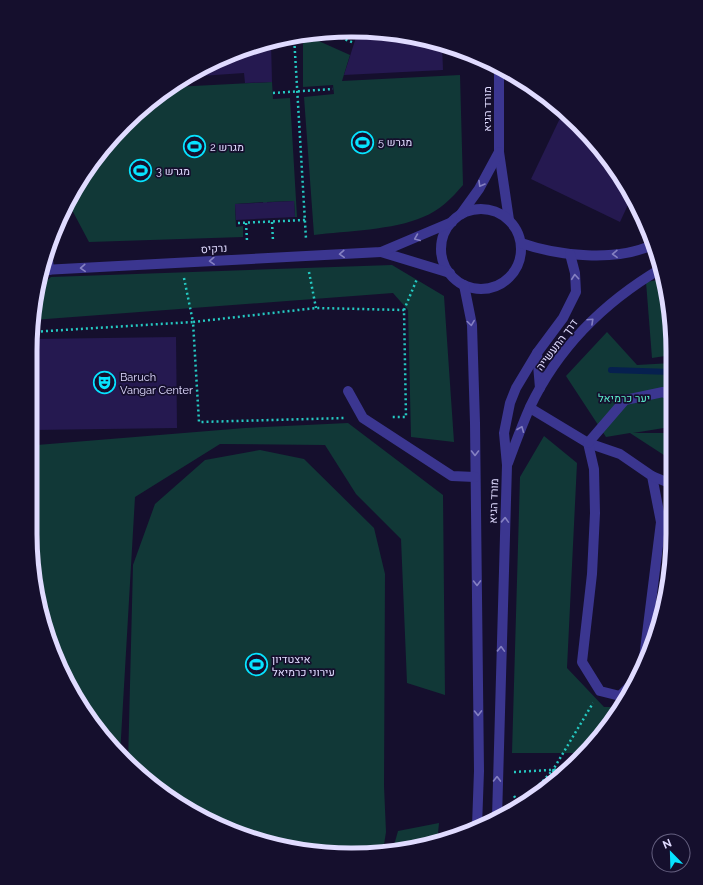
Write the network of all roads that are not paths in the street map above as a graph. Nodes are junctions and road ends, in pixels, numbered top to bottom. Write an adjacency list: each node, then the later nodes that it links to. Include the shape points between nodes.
1 (499, 73): 2 (street, מורד הגיא)
2 (499, 152): 3 (street, מורד הגיא, one-way to 3, via 479,189); 4 (street, מורד הגיא)
3 (460, 215): 4 (street, via 480,208 503,214); 5 (street)
4 (509, 220): 6 (street, via 517,231)
5 (452, 222): 8 (street, נרקיס, one-way to 8); 12 (street, via 442,239 441,252)
6 (521, 243): 9 (street, via 537,249); 13 (street, via 521,255 510,277 488,288)
7 (648, 247): 9 (street, one-way to 9, via 621,254)
8 (381, 252): 10 (street, נרקיס, one-way to 10); 12 (street, נרקיס)
9 (570, 254): 14 (street, מורד הגיא, one-way to 9, via 563,318 576,292)
10 (48, 270)
11 (655, 272): 15 (street, דרך התעשייה, one-way to 11, via 556,361 582,329 612,301)
12 (450, 273): 13 (street)
13 (464, 285): 22 (street, מורד הגיא, one-way to 22, via 472,326)
14 (537, 353): 15 (street); 20 (street, מורד הגיא, via 510,403 504,433)
15 (540, 388): 18 (street, דרך התעשייה)
16 (348, 391): 22 (street, via 363,418 452,476)
17 (666, 394): 19 (street, via 625,400)
18 (530, 408): 19 (street); 20 (street, דרך התעשייה, one-way to 18)
19 (588, 443): 21 (street, via 620,454); 25 (street, via 594,469 595,512 592,574 582,662 600,691 620,696)
20 (507, 465): 26 (street, מורד הגיא, one-way to 20)
21 (652, 476): 23 (street); 24 (street, via 661,522)
22 (476, 477): 27 (street, מורד הגיא, one-way to 27, via 479,771)
23 (666, 482)
24 (646, 644)
25 (622, 694)
26 (497, 813)
27 (477, 822)

